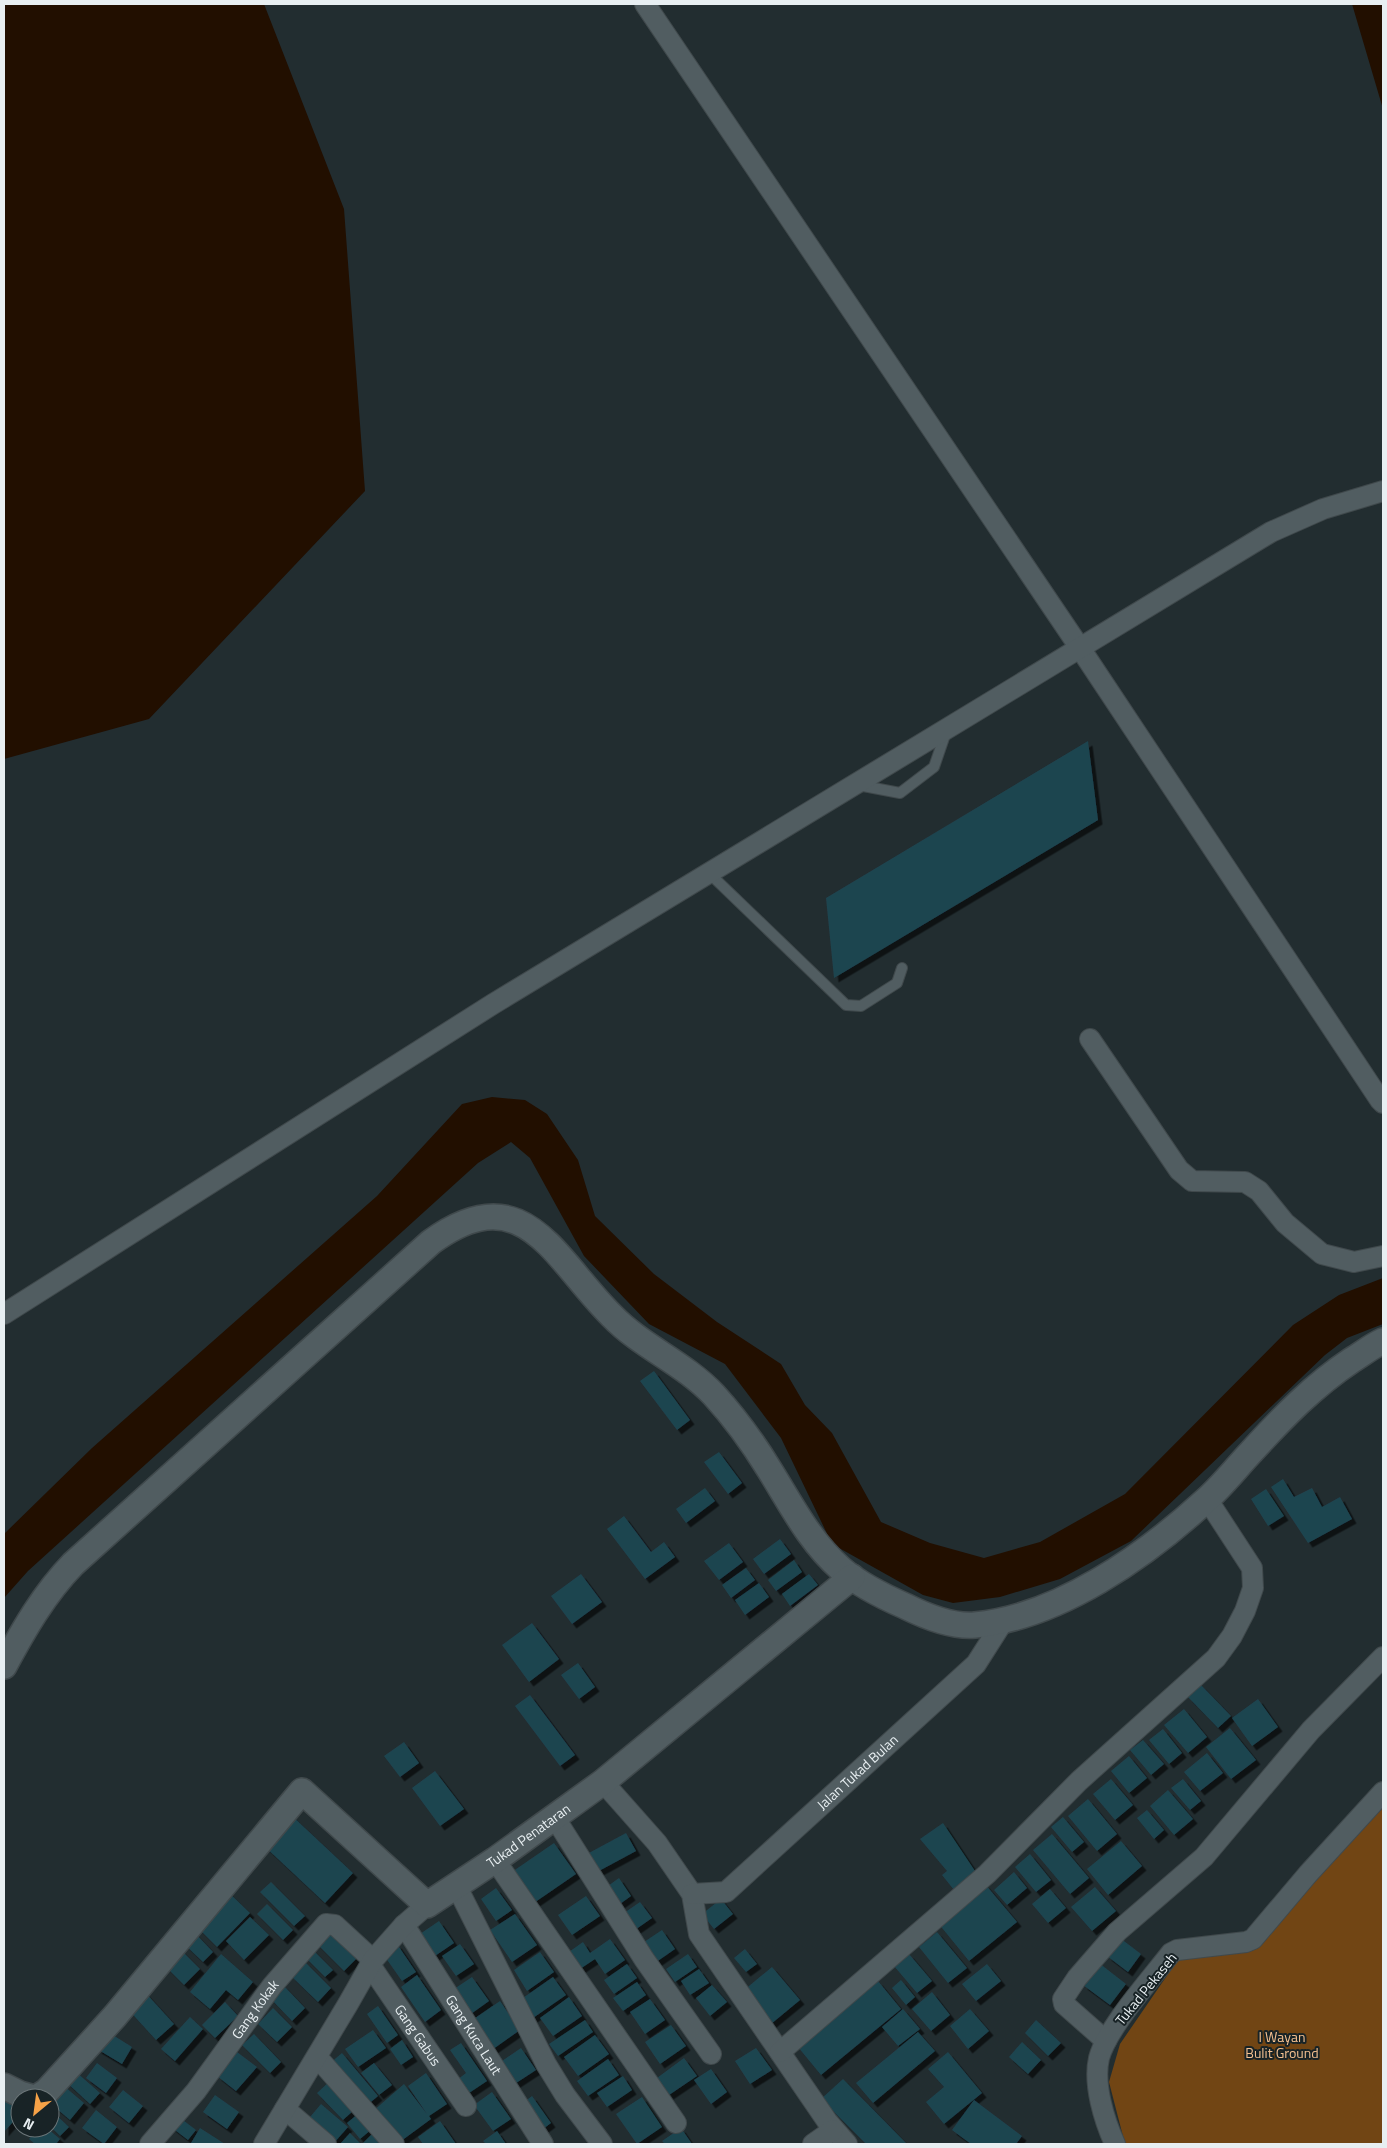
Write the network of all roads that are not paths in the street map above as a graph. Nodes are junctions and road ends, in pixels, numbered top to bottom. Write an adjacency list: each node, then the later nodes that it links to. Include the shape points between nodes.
1 (645, 4): 3 (street)
2 (1383, 491): 3 (street, via 1324,509 1271,532)
3 (1080, 648): 4 (street); 9 (street)
4 (947, 728): 5 (street); 5 (lane, via 934,767 900,793)
5 (856, 784): 6 (street)
6 (709, 873): 7 (lane, via 846,1006 861,1006 897,983); 11 (street, via 493,1004)
7 (902, 968)
8 (1090, 1039): 10 (street, via 1179,1170 1192,1181 1245,1182 1259,1190 1285,1223 1322,1254 1354,1262)
9 (1383, 1103)
10 (1383, 1256)
11 (4, 1314)
12 (1382, 1345): 13 (street, via 1322,1382 1296,1404)
13 (1207, 1499): 15 (street, via 1105,1578 1051,1604); 28 (street, via 1252,1568 1253,1588 1245,1612 1216,1658 1080,1781 987,1874)
14 (852, 1577): 15 (street, via 880,1595 929,1618 972,1625); 17 (street, via 811,1535 741,1427 706,1387 614,1319 545,1240 511,1220 478,1218 445,1232 431,1242 73,1564 32,1615); 18 (street, Tukad Penataran)
15 (1004, 1620): 23 (street, Jalan Tukad Bulan, via 976,1664 726,1892)
16 (1383, 1657): 27 (street, via 1311,1730 1204,1857 1117,1932 1077,1978 1063,1999 1064,2004)
17 (4, 1666)
18 (603, 1782): 20 (street, Tukad Penataran); 23 (street, via 657,1843)
19 (1383, 1792): 27 (street, Tukad Pekaseh, via 1253,1939 1171,1953)
20 (555, 1818): 21 (street, Tukad Penataran); 29 (street, via 644,1959)
21 (495, 1860): 22 (street, Tukad Penataran); 34 (street)
22 (457, 1886): 24 (street, Tukad Penataran); 41 (street, via 546,2064)
23 (692, 1894): 28 (street, via 699,1934)
24 (427, 1906): 25 (street, Tukad Penataran); 31 (street, via 302,1791)
25 (404, 1925): 26 (street, Tukad Penataran); 40 (street, Gang Kuca Laut)
26 (371, 1962): 30 (street, Tukad Penataran); 32 (street, Gang Gabus); 36 (street, Gang Kokak, via 335,1925 326,1924 272,1986 196,2091)
27 (1106, 2041): 44 (street, Tukad Pekaseh, via 1099,2057 1098,2087)
28 (780, 2052): 35 (street)
29 (711, 2054)
30 (317, 2057): 33 (street, Tukad Penataran); 39 (street)
31 (50, 2088)
32 (466, 2106)
33 (285, 2109): 37 (street, Tukad Penataran); 38 (street)
34 (676, 2123)
35 (833, 2130): 42 (street); 43 (street)
36 (150, 2144)
37 (264, 2144)
38 (326, 2144)
39 (394, 2144)
40 (543, 2144)
41 (602, 2144)
42 (813, 2144)
43 (847, 2144)
44 (1115, 2144)

